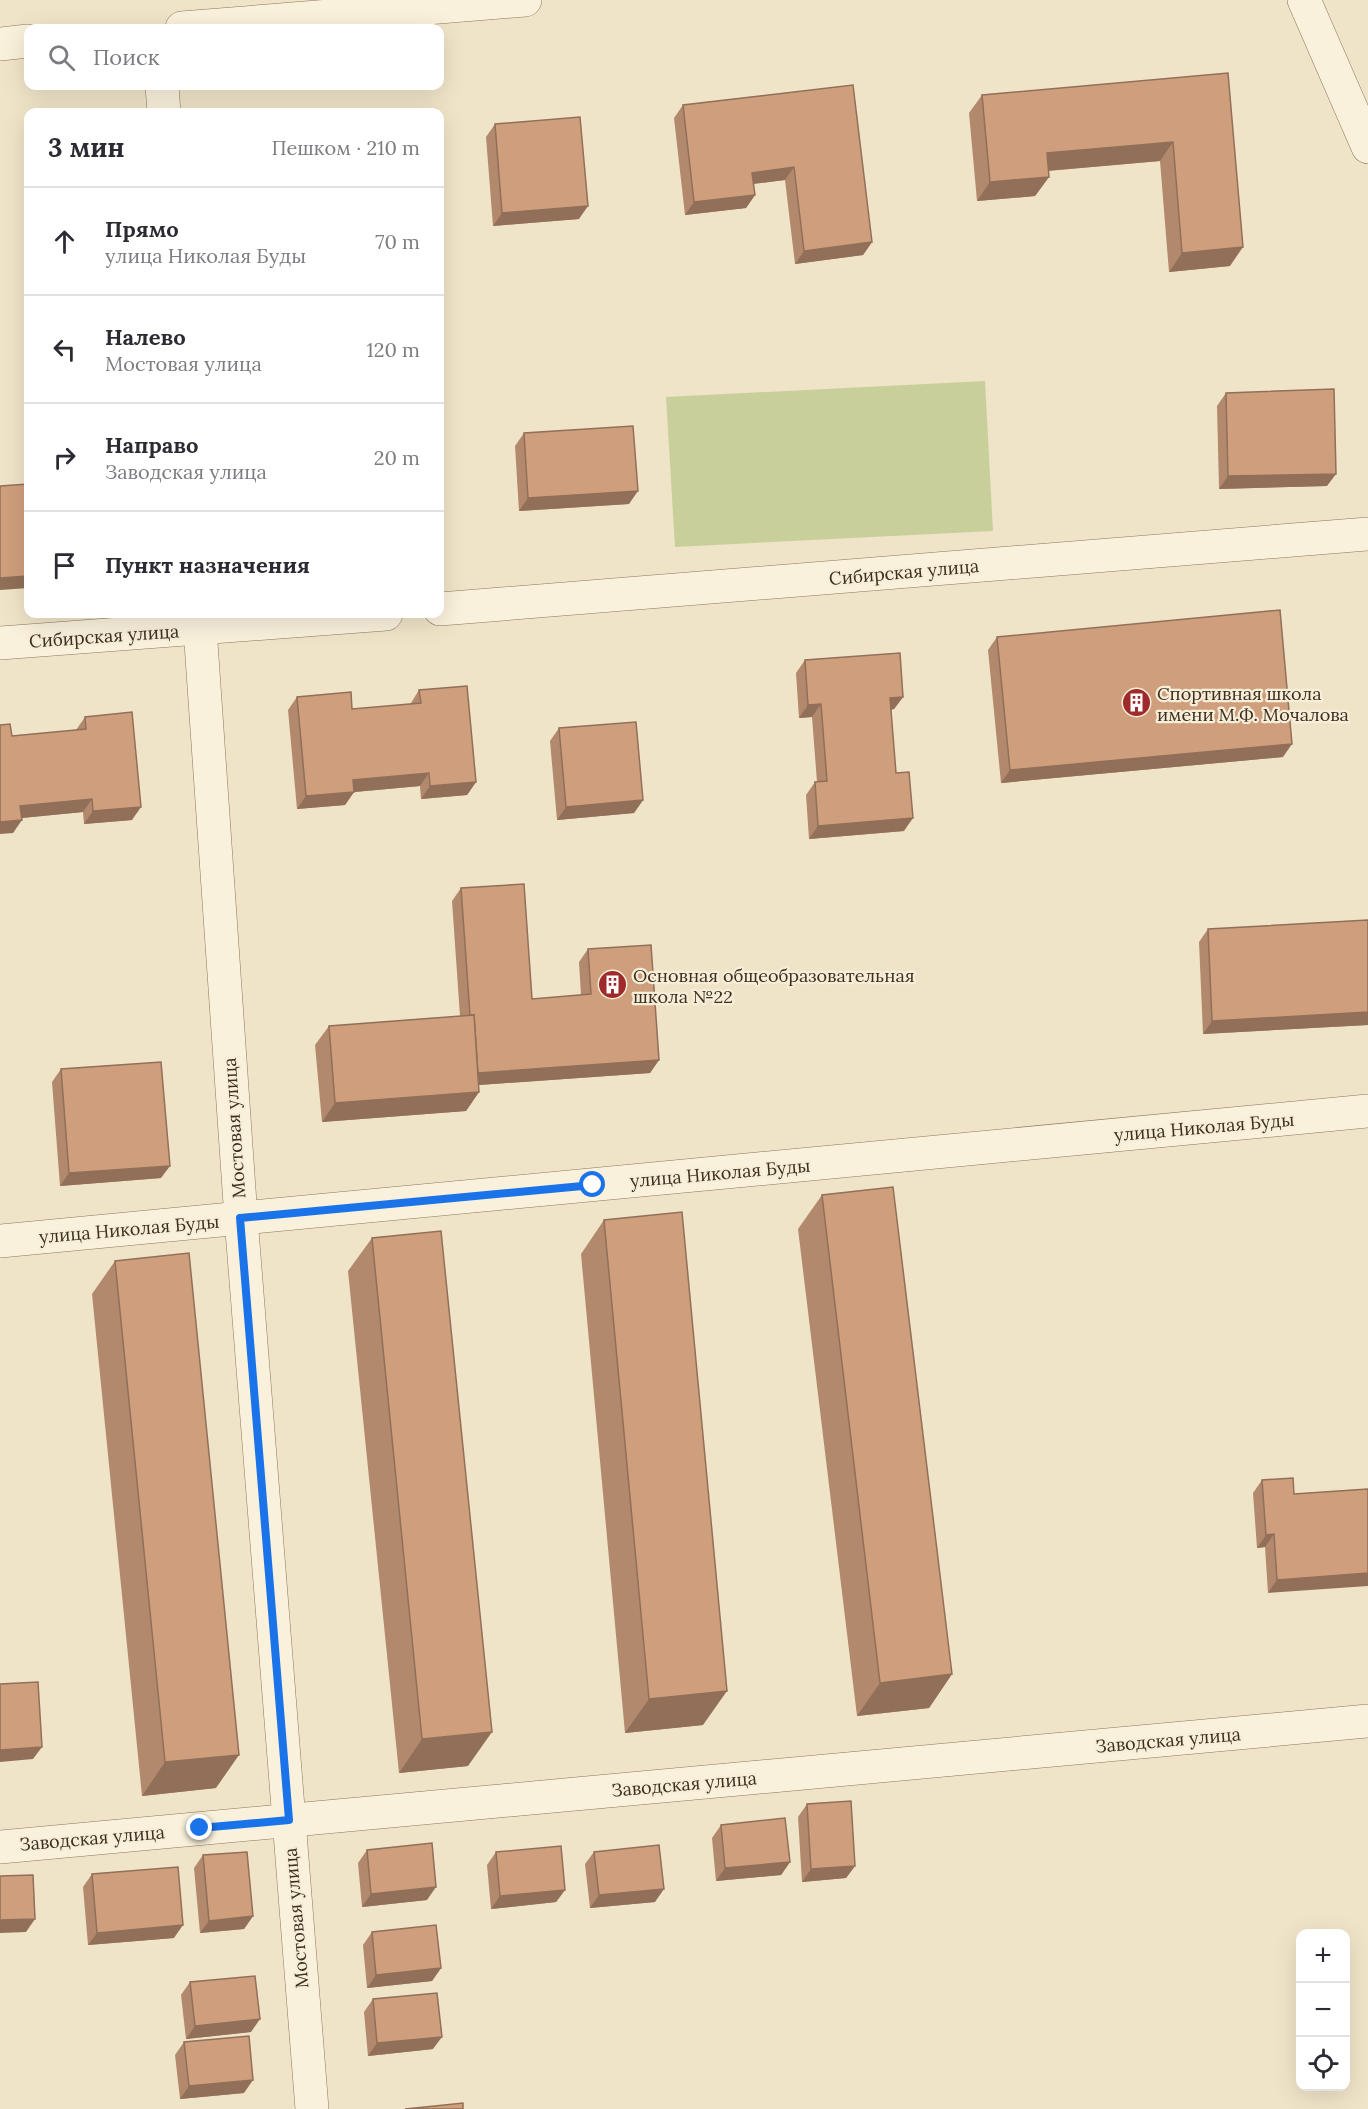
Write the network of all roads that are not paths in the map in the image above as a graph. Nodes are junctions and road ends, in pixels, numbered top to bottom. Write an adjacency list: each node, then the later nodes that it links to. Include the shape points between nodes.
1 (525, 0): 3 (street)
2 (1305, 0): 8 (street)
3 (231, 24)
4 (24, 41): 5 (street)
5 (0, 44)
6 (162, 90): 7 (street)
7 (164, 108)
8 (1368, 147)
9 (1368, 534): 10 (street, Сибирская улица)
10 (444, 609)
11 (279, 618): 12 (street, Сибирская улица)
12 (199, 621): 13 (street, Сибирская улица); 15 (street, Мостовая улица)
13 (0, 643)
14 (1368, 1111): 15 (street, улица Николая Буды)
15 (240, 1218): 16 (street, улица Николая Буды); 18 (street, Мостовая улица)
16 (0, 1241)
17 (1368, 1721): 18 (street, Заводская улица)
18 (289, 1820): 19 (street, Заводская улица); 20 (street, Мостовая улица)
19 (0, 1846)
20 (312, 2109)

